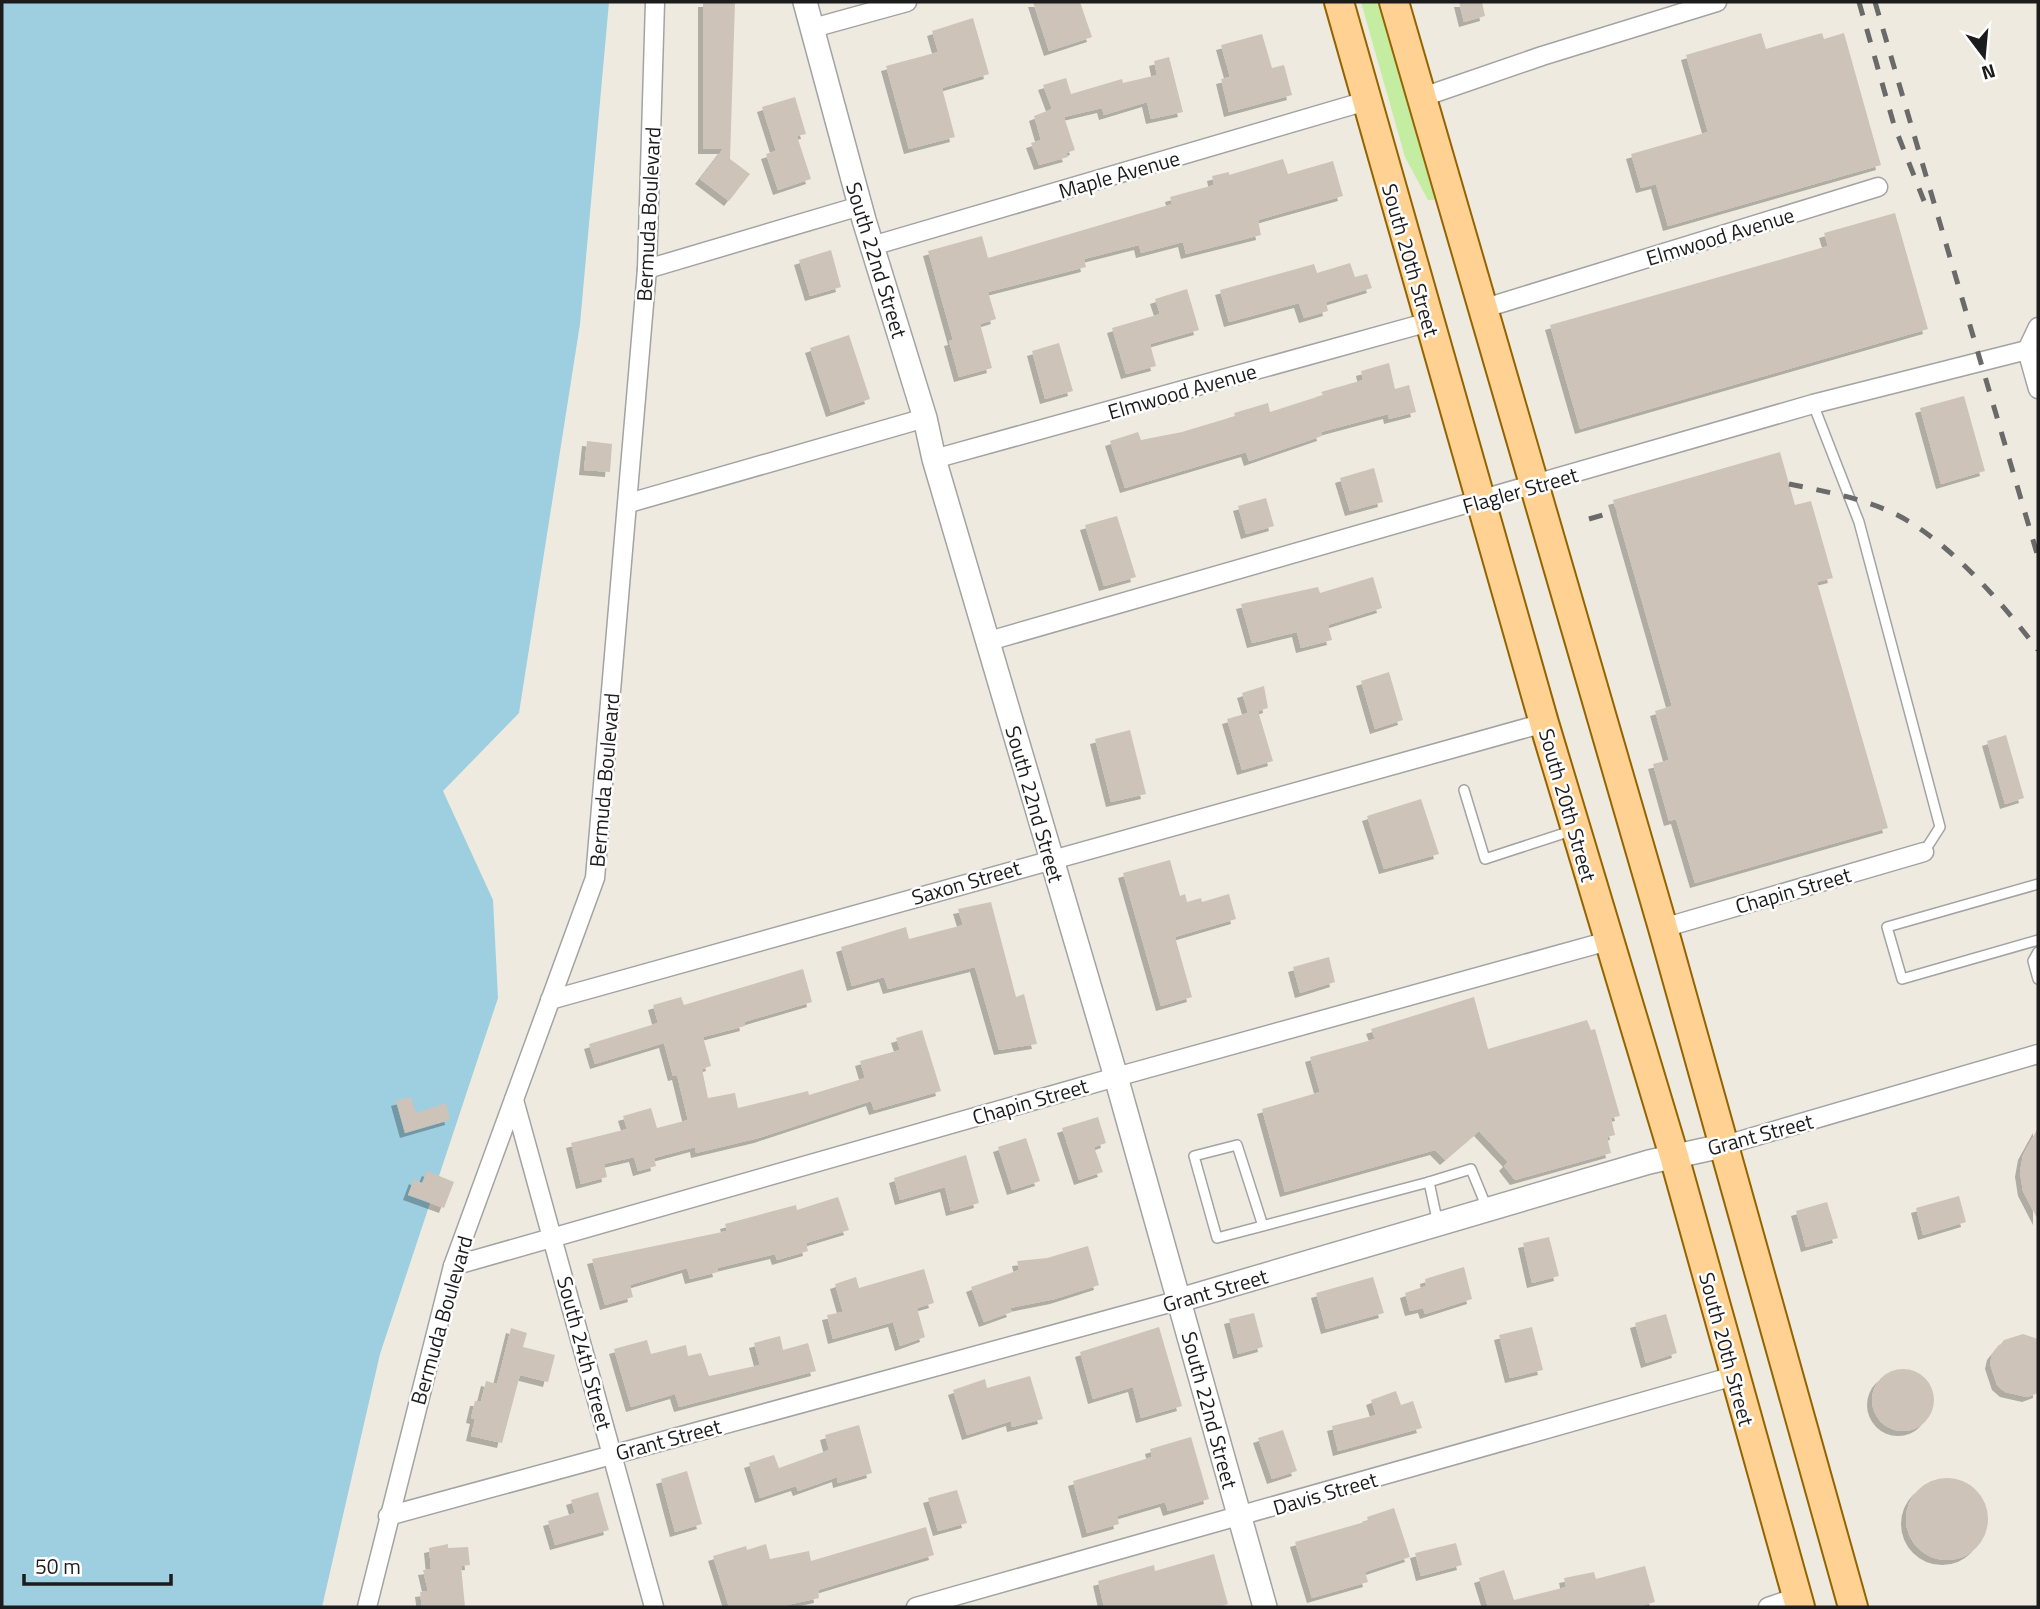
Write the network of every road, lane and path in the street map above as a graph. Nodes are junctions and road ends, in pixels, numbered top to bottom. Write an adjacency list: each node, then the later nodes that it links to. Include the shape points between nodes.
1 (655, 2): 13 (street, Bermuda Boulevard)
2 (805, 2): 7 (street, South 22nd Street)
3 (907, 2): 7 (street)
4 (1339, 2): 9 (main road, South 20th Street)
5 (1394, 2): 8 (main road)
6 (1717, 2): 8 (street)
7 (813, 28): 11 (street, South 22nd Street)
8 (1420, 98): 14 (main road)
9 (1366, 101): 12 (street, Maple Avenue); 15 (main road, South 20th Street)
10 (1878, 187): 14 (street, Elmwood Avenue)
11 (860, 206): 12 (street, South 22nd Street); 13 (street)
12 (872, 246): 20 (street, South 22nd Street)
13 (647, 269): 24 (street, Bermuda Boulevard)
14 (1482, 309): 22 (main road)
15 (1429, 322): 21 (street, Elmwood Avenue); 23 (main road, South 20th Street)
16 (2038, 327): 17 (street)
17 (2032, 355): 18 (street); 19 (street, Flagler Street)
18 (2038, 389)
19 (1813, 404): 22 (street, Flagler Street); 29 (lane, via 1859,522 1940,827)
20 (925, 418): 21 (street, South 22nd Street); 24 (street)
21 (934, 459): 25 (street, South 22nd Street)
22 (1533, 487): 23 (street, Flagler Street); 32 (main road)
23 (1481, 502): 25 (street, Flagler Street); 26 (main road, South 20th Street)
24 (629, 503): 37 (street, Bermuda Boulevard, via 595,877)
25 (989, 642): 30 (street, South 22nd Street)
26 (1544, 723): 28 (main road, South 20th Street); 30 (street, Saxon Street)
27 (1464, 790): 28 (lane, via 1485,859)
28 (1576, 830): 34 (main road, South 20th Street)
29 (1924, 852): 32 (street, Chapin Street)
30 (1050, 858): 37 (street, Saxon Street); 39 (street, South 22nd Street)
31 (2038, 884): 33 (lane, via 1888,927 1902,979)
32 (1663, 928): 41 (main road)
33 (2037, 940): 35 (lane)
34 (1608, 941): 39 (street, Chapin Street); 42 (main road, South 20th Street)
35 (2038, 951): 36 (lane, via 2033,961)
36 (2038, 979)
37 (551, 1000): 40 (street, Bermuda Boulevard)
38 (2038, 1054): 41 (street, Grant Street)
39 (1116, 1077): 47 (street, Chapin Street); 49 (street, South 22nd Street)
40 (514, 1100): 47 (street, South 24th Street); 48 (street, Bermuda Boulevard)
41 (1722, 1146): 42 (street, Grant Street); 60 (main road)
42 (1674, 1156): 44 (street, Grant Street); 50 (main road, South 20th Street)
43 (1429, 1182): 44 (lane, via 1471,1169); 45 (lane); 46 (lane)
44 (1488, 1209): 45 (street, Grant Street)
45 (1438, 1224): 49 (street, Grant Street)
46 (1264, 1226): 46 (lane, via 1217,1238 1194,1156 1237,1144)
47 (554, 1236): 48 (street, Chapin Street); 51 (street, South 24th Street)
48 (453, 1266): 52 (street, Bermuda Boulevard)
49 (1180, 1300): 51 (street, Grant Street); 53 (street, South 22nd Street)
50 (1734, 1376): 53 (street, Davis Street); 54 (main road, South 20th Street)
51 (612, 1454): 52 (street, Grant Street); 56 (street, South 24th Street)
52 (388, 1516): 55 (street, Bermuda Boulevard)
53 (1239, 1517): 57 (street, Davis Street); 58 (street, South 22nd Street)
54 (1798, 1602): 59 (street)
55 (367, 1607)
56 (654, 1607)
57 (916, 1607)
58 (1265, 1607)
59 (1768, 1607)
60 (1853, 1607)

